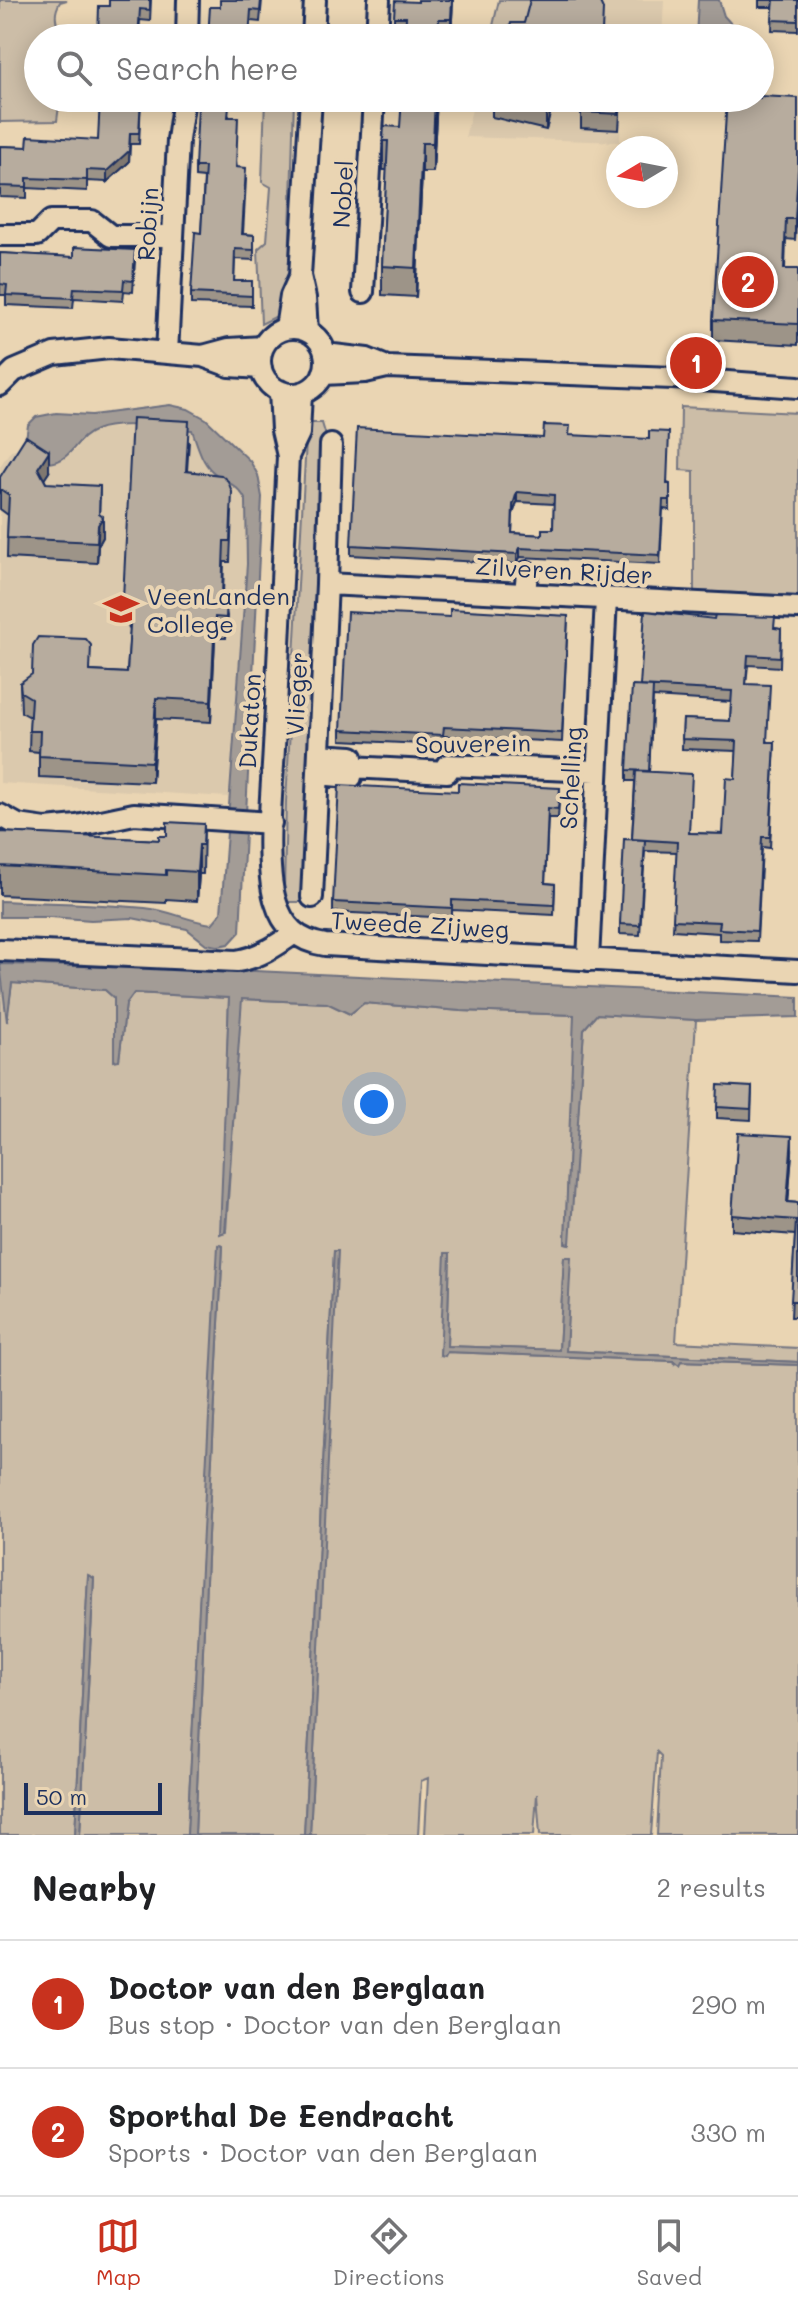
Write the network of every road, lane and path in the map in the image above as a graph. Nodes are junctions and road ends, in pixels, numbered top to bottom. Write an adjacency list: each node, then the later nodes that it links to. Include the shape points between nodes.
1 (188, 0): 4 (street)
2 (315, 0): 5 (street)
3 (379, 0): 6 (street)
4 (187, 24)
5 (314, 24)
6 (378, 24)
7 (182, 112): 11 (street, Robijn)
8 (310, 112): 13 (street, via 300,276 291,296)
9 (373, 112): 12 (street, Nobel)
10 (0, 235): 11 (street, via 37,235 51,221 92,221 111,236)
11 (172, 236): 14 (street, Robijn)
12 (363, 292)
13 (296, 329): 15 (street, via 268,338); 16 (street, via 321,344)
14 (167, 353): 15 (street, via 203,356 230,366); 17 (street, via 109,348 54,354 14,371)
15 (262, 358): 19 (street, via 264,378)
16 (324, 364): 18 (street, via 365,372 387,367); 19 (street, via 317,382)
17 (0, 385)
18 (798, 387)
19 (290, 392): 29 (street, Dukaton, via 282,430 288,456)
20 (331, 445): 22 (street, Vlieger)
21 (527, 572): 23 (street)
22 (327, 584): 23 (street, Zilveren Rijder); 26 (street, Vlieger)
23 (525, 594): 24 (street, Zilveren Rijder)
24 (606, 599): 25 (street, Zilveren Rijder); 27 (street, Schelling)
25 (798, 608)
26 (318, 764): 27 (street, Souverein, via 351,777 351,767); 30 (street, Vlieger)
27 (596, 771): 33 (street, Schelling)
28 (0, 815): 29 (street, via 18,825 46,829 134,814)
29 (271, 823): 31 (street, Dukaton, via 271,884)
30 (312, 897)
31 (293, 934): 32 (street, via 237,961); 33 (street, Tweede Zijweg, via 325,945)
32 (0, 950)
33 (588, 960): 34 (street, Tweede Zijweg)
34 (798, 971)

